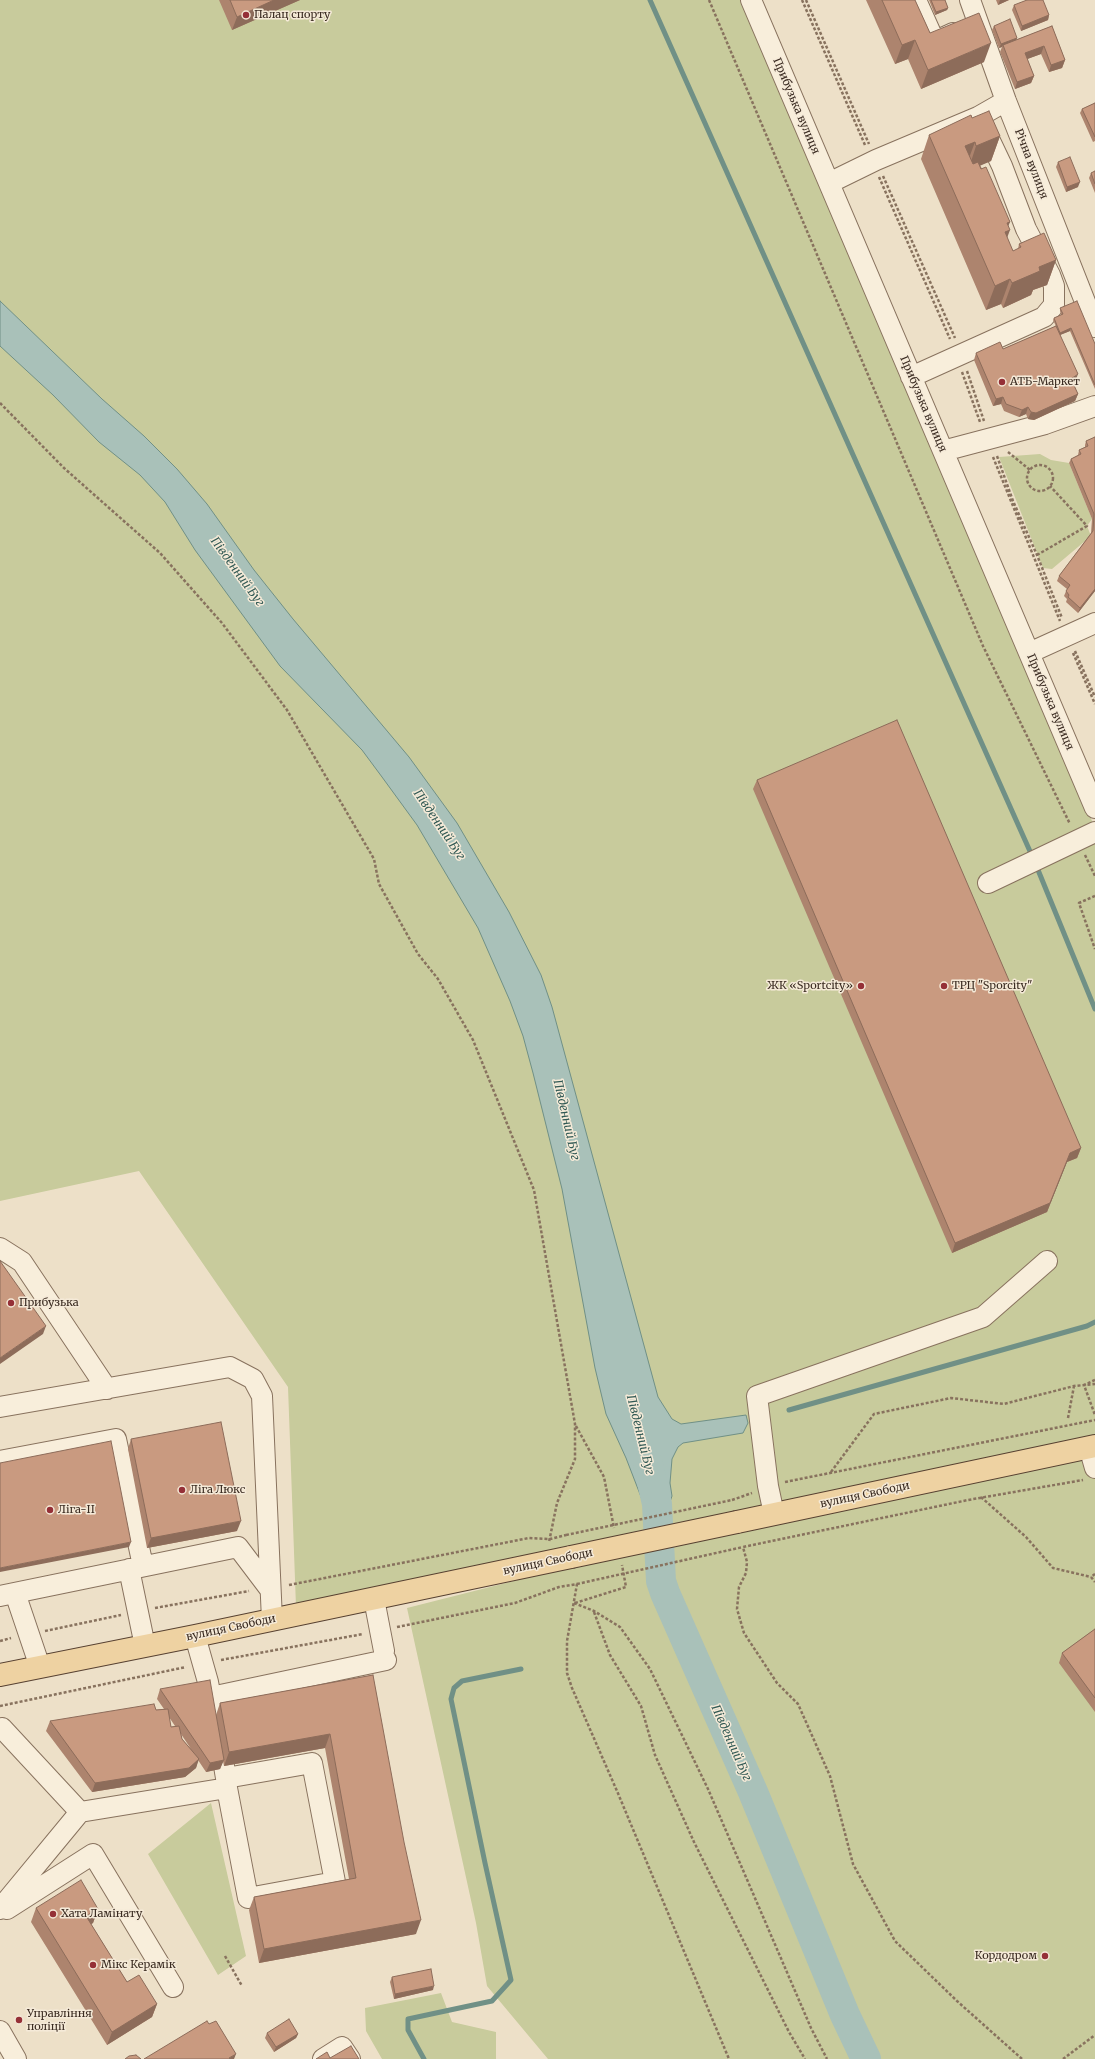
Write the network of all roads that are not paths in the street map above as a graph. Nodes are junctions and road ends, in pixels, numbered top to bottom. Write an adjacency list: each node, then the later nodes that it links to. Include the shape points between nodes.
1 (751, 0): 7 (street, Прибузька вулиця)
2 (916, 0): 4 (street, via 933,38 940,39)
3 (970, 0): 4 (street, Річна вулиця)
4 (978, 21): 5 (street, Річна вулиця)
5 (1006, 101): 6 (street); 8 (street, Річна вулиця)
6 (978, 116): 7 (street, via 876,160); 9 (street, via 1002,166 1026,229 1050,274 1054,286 1054,305 1044,317)
7 (829, 184): 9 (street, Прибузька вулиця)
8 (1095, 327)
9 (911, 378): 11 (street, Прибузька вулиця)
10 (1095, 406): 11 (street, via 1045,424)
11 (943, 451): 13 (street, Прибузька вулиця)
12 (1093, 628): 13 (street, via 1069,635)
13 (1029, 653): 14 (street, Прибузька вулиця)
14 (1095, 808)
15 (1086, 836): 16 (street)
16 (988, 883)
17 (0, 1248): 19 (street, via 22,1262)
18 (1047, 1261): 24 (street, via 983,1317 757,1396)
19 (107, 1389): 20 (street); 26 (street, via 230,1367 252,1379 262,1396)
20 (0, 1407)
21 (1092, 1446): 23 (street); 24 (main road, вулиця Свободи)
22 (0, 1461): 25 (street, via 116,1439)
23 (1091, 1474)
24 (774, 1514): 28 (main road, вулиця Свободи, bridge)
25 (136, 1568): 26 (street, via 238,1547); 27 (street); 31 (street)
26 (269, 1588): 29 (street)
27 (8, 1595): 32 (street)
28 (374, 1598): 29 (main road, вулиця Свободи); 34 (street, via 385,1656)
29 (272, 1620): 30 (main road, вулиця Свободи)
30 (195, 1636): 31 (main road, вулиця Свободи); 34 (street)
31 (144, 1646): 32 (main road, вулиця Свободи)
32 (40, 1667): 33 (main road, вулиця Свободи)
33 (0, 1675)
34 (211, 1697): 36 (street)
35 (2, 1728): 37 (street)
36 (227, 1783): 36 (street, via 312,1763 335,1882 248,1898); 37 (street)
37 (80, 1812): 38 (street)
38 (0, 1909)
39 (0, 1914): 40 (street, via 93,1854)
40 (173, 1987)
41 (0, 2031): 42 (street)
42 (16, 2059)
43 (323, 2059): 44 (street, via 342,2047)
44 (350, 2059)

